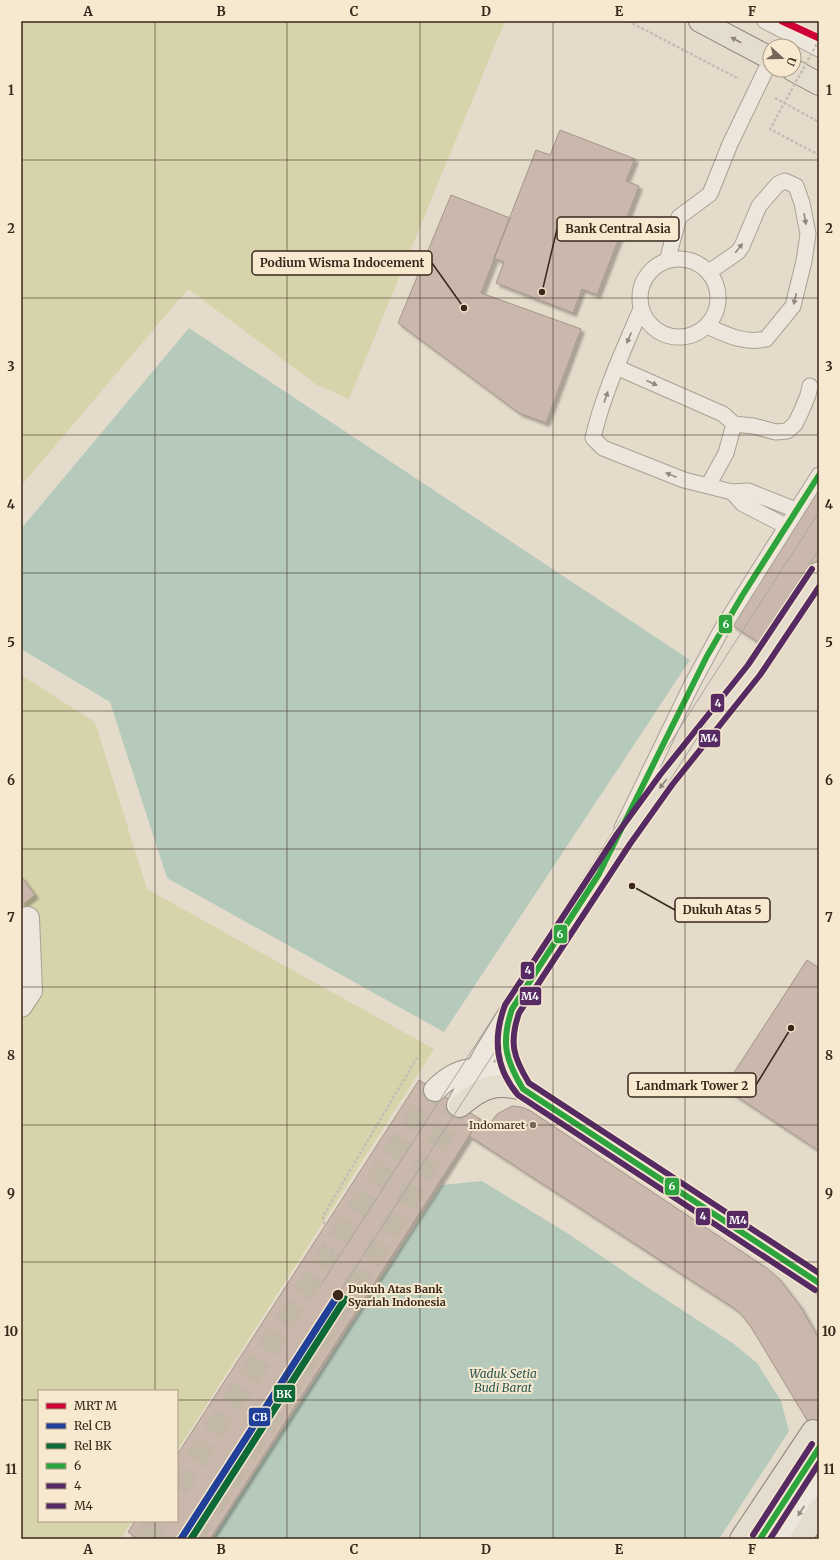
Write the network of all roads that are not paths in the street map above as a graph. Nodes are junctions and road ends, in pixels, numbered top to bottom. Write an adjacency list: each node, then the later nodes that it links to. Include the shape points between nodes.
1 (700, 21): 4 (main road, one-way to 1)
2 (765, 21): 3 (lane)
3 (819, 49)
4 (762, 55)
5 (802, 75): 7 (main road)
6 (762, 77): 8 (lane, via 730,144 710,194 680,216)
7 (819, 84)
8 (667, 261): 9 (lane, via 690,260); 10 (lane, via 656,266 647,275 639,297)
9 (709, 272): 11 (lane, via 718,294 713,317); 11 (lane, one-way to 11, via 738,252 759,206 778,184 785,181 796,186 808,234 793,306 766,339 737,339)
10 (641, 309): 11 (lane, via 646,321 656,331 668,337 682,338 695,334); 12 (lane, one-way to 12)
11 (706, 326)
12 (616, 367): 14 (lane, one-way to 14, via 723,414); 16 (lane, one-way to 12, via 684,480 602,448 593,438)
13 (810, 386): 14 (lane, via 801,412 787,431 776,432)
14 (734, 424): 16 (lane, via 726,453)
15 (819, 475): 18 (lane)
16 (708, 486): 17 (lane)
17 (732, 492): 18 (lane, via 748,490); 19 (lane, via 744,504)
18 (796, 510): 19 (lane)
19 (786, 526): 21 (lane, via 707,656)
20 (819, 573): 21 (main road, one-way to 21, via 754,670 666,780)
21 (599, 874): 24 (main road)
22 (28, 918): 23 (street, via 32,991)
23 (21, 1006)
24 (512, 1009): 25 (street); 26 (main road, via 504,1043 510,1066)
25 (476, 1070): 26 (street, via 503,1076); 27 (street, via 462,1072); 28 (street)
26 (524, 1089): 28 (main road, via 510,1086 488,1087); 29 (main road)
27 (435, 1090)
28 (459, 1105)
29 (816, 1281)
30 (816, 1439): 33 (main road); 34 (lane)
31 (819, 1482): 35 (lane, one-way to 35)
32 (819, 1510): 36 (main road)
33 (741, 1539)
34 (760, 1539)
35 (782, 1539)
36 (801, 1539)

